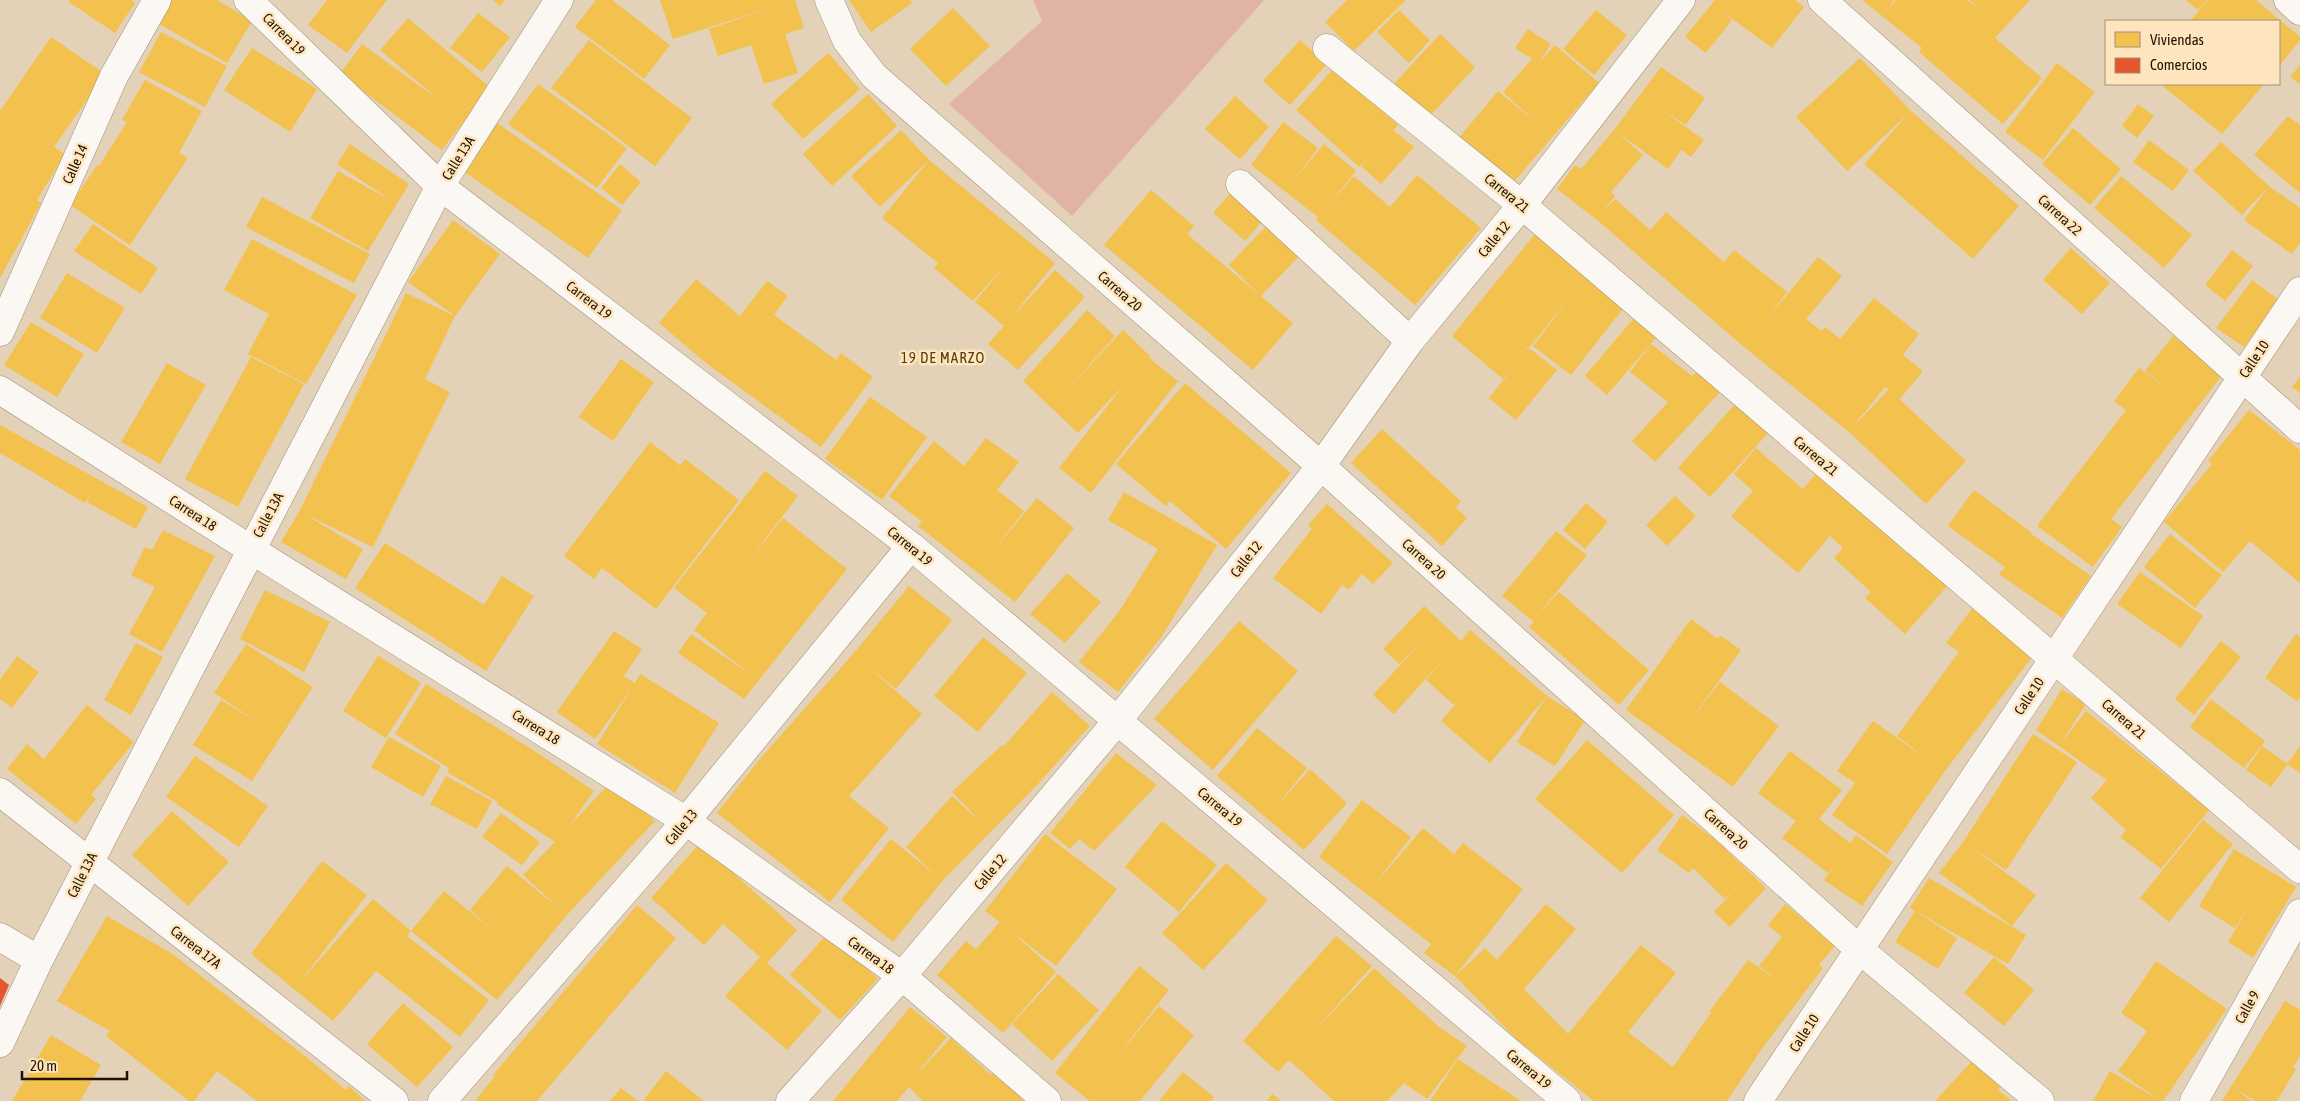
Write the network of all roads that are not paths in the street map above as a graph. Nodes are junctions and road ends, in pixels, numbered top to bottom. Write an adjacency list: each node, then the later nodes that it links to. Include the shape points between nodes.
1 (156, 0): 14 (street, Calle 14, via 114,76)
2 (248, 0): 11 (street, Carrera 19)
3 (559, 0): 11 (street, Calle 13A)
4 (829, 0): 19 (street, Carrera 20, via 847,41 874,76)
5 (1681, 0): 12 (street, Calle 12)
6 (1822, 0): 16 (street, Carrera 22)
7 (2288, 0): 8 (street)
8 (2300, 11)
9 (1327, 48): 12 (street, Carrera 21)
10 (1240, 184): 15 (street)
11 (440, 186): 20 (street, Carrera 19); 21 (street, Calle 13A)
12 (1522, 205): 15 (street, Calle 12); 22 (street, Carrera 21)
13 (2300, 291): 16 (street, Calle 10)
14 (0, 332)
15 (1410, 341): 19 (street, Calle 12)
16 (2241, 378): 18 (street, Carrera 22); 22 (street, Calle 10)
17 (0, 390): 21 (street, Carrera 18)
18 (2300, 429)
19 (1320, 466): 23 (street, Calle 12); 30 (street, Carrera 20)
20 (911, 546): 23 (street, Carrera 19); 25 (street, Calle 13)
21 (250, 549): 25 (street, Carrera 18); 26 (street, Calle 13A)
22 (2054, 659): 27 (street, Carrera 21); 30 (street, Calle 10)
23 (1118, 720): 32 (street, Calle 12); 38 (street, Carrera 19)
24 (0, 792): 26 (street, Carrera 17A)
25 (686, 821): 32 (street, Carrera 18); 35 (street, Calle 13)
26 (88, 863): 31 (street, Calle 13A); 34 (street, Carrera 17A)
27 (2300, 869)
28 (2300, 913): 41 (street, Calle 9)
29 (0, 937): 31 (street)
30 (1859, 949): 39 (street, Calle 10); 40 (street, Carrera 20)
31 (39, 960): 33 (street, Calle 13A)
32 (902, 976): 36 (street, Calle 12); 37 (street, Carrera 18)
33 (0, 1044)
34 (394, 1101)
35 (442, 1101)
36 (790, 1101)
37 (1047, 1101)
38 (1567, 1101)
39 (1758, 1101)
40 (2040, 1101)
41 (2194, 1101)

